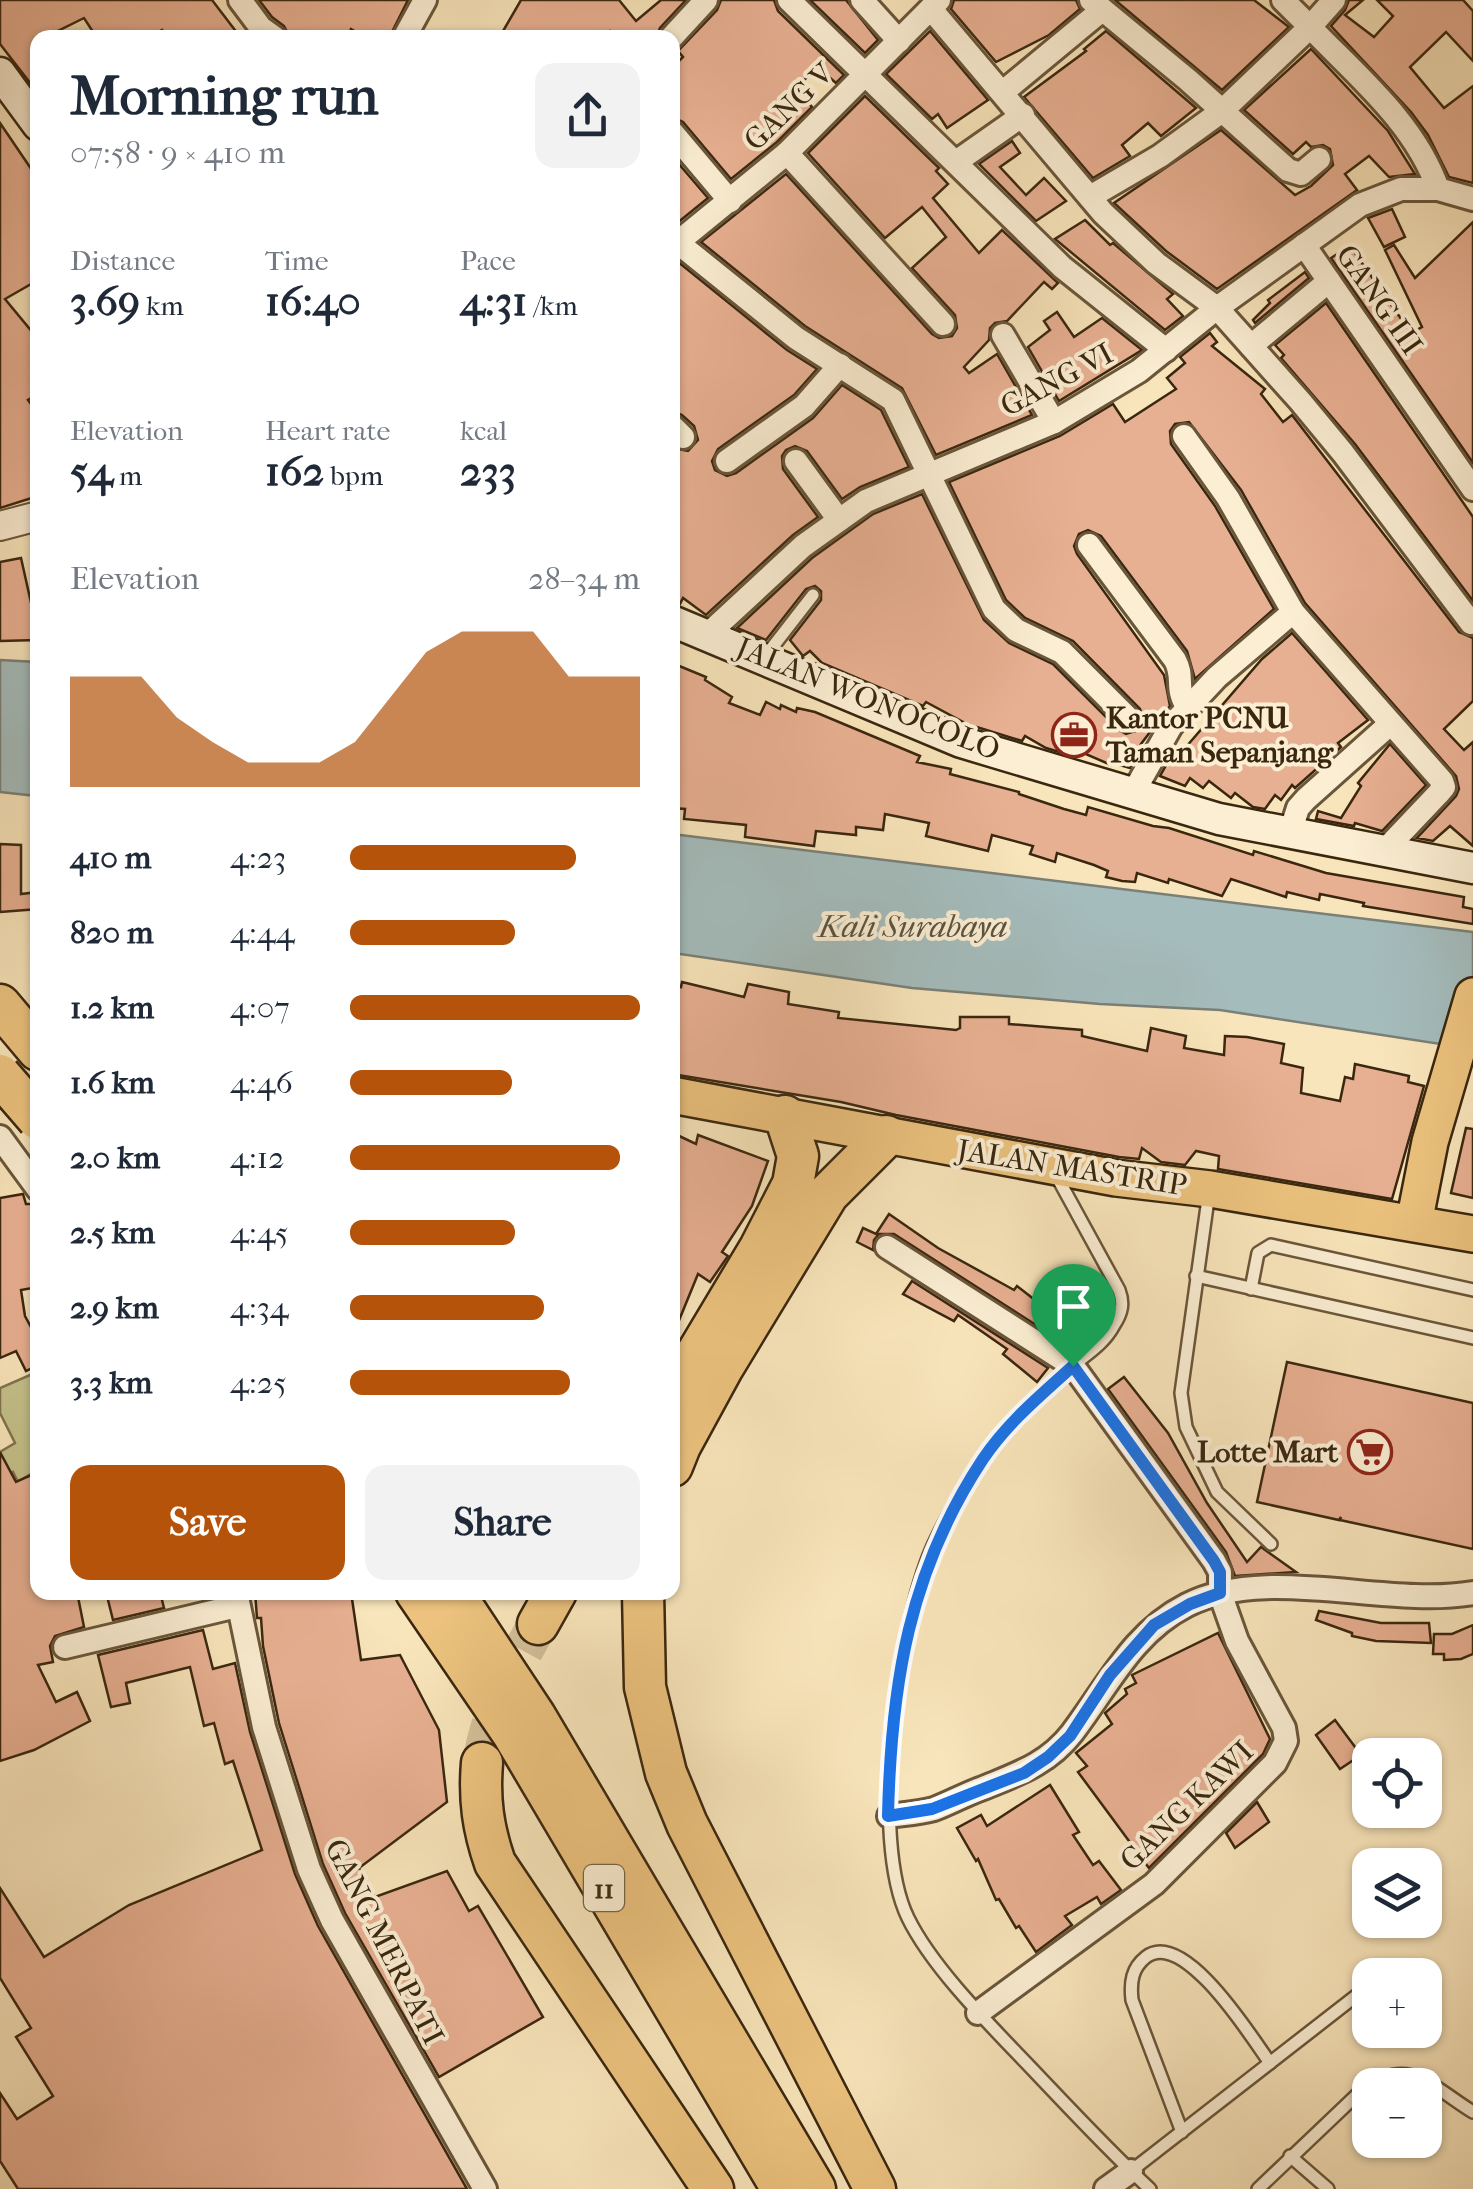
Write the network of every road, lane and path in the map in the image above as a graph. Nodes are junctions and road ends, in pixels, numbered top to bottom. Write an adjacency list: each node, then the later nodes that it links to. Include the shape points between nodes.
1 (240, 0): 11 (street)
2 (426, 0): 12 (street)
3 (706, 0): 13 (street)
4 (789, 0): 16 (street)
5 (862, 0): 14 (street)
6 (1283, 0): 10 (street)
7 (1334, 0): 10 (street)
8 (935, 5): 14 (street, GANG V); 17 (street)
9 (1096, 5): 17 (street); 18 (street)
10 (1310, 27): 18 (street); 25 (street, via 1403,125)
11 (259, 30)
12 (409, 30)
13 (678, 30)
14 (899, 41): 16 (street, GANG V)
15 (0, 73): 19 (main road)
16 (866, 75): 22 (street, GANG V); 24 (street)
17 (1003, 92): 20 (street)
18 (1222, 111): 23 (street, via 1292,173 1301,174); 26 (street)
19 (30, 114)
20 (1023, 115): 24 (street); 26 (street)
21 (680, 142): 28 (street)
22 (787, 154): 28 (street, GANG V); 34 (street)
23 (1319, 159)
24 (956, 162): 37 (street, via 1062,267)
25 (1438, 188): 27 (street); 30 (street, GANG VI, via 1402,189 1360,205)
26 (1090, 197): 33 (street, via 1156,264)
27 (1473, 199)
28 (730, 201): 29 (street, GANG V)
29 (680, 238)
30 (1304, 245): 32 (street, GANG III); 33 (street, GANG VI)
31 (680, 247): 38 (street)
32 (1329, 281): 36 (street); 44 (street, GANG III)
33 (1217, 308): 36 (street); 37 (street, GANG VI)
34 (943, 324)
35 (1004, 336): 39 (street)
36 (1251, 346): 51 (street, via 1343,453)
37 (1166, 350): 39 (street, GANG VI)
38 (840, 365): 41 (street, via 804,406); 43 (street, via 893,400)
39 (1054, 422): 43 (street, GANG VI)
40 (1184, 436): 50 (street)
41 (727, 461)
42 (796, 462): 46 (street)
43 (928, 476): 46 (street, GANG VI, via 866,500); 56 (street, via 994,609 1016,630 1062,652)
44 (1473, 489)
45 (30, 518): 47 (street)
46 (839, 520): 53 (street, GANG VI)
47 (0, 526)
48 (1089, 545): 55 (street, via 1175,660)
49 (813, 596): 54 (lane)
50 (1294, 612): 55 (street); 57 (street)
51 (1471, 623)
52 (680, 624): 53 (main road, JALAN WONOCOLO)
53 (707, 635): 54 (main road, JALAN WONOCOLO)
54 (764, 658): 58 (main road, JALAN WONOCOLO, via 961,742)
55 (1188, 708): 58 (street, via 1161,739)
56 (1130, 719)
57 (1390, 724): 59 (street, via 1306,799); 60 (street, via 1444,787)
58 (1133, 793): 59 (main road, JALAN WONOCOLO)
59 (1290, 834): 60 (main road, JALAN WONOCOLO)
60 (1383, 852): 61 (main road, JALAN WONOCOLO)
61 (1473, 868)
62 (1473, 996): 76 (main road)
63 (0, 1005): 64 (highway)
64 (30, 1041)
65 (0, 1075): 69 (highway, bridge)
66 (680, 1096): 70 (main road, JALAN MASTRIP)
67 (30, 1098): 68 (main road)
68 (0, 1103)
69 (30, 1110)
70 (768, 1116): 71 (main road, JALAN MASTRIP); 84 (highway, via 798,1156 794,1184)
71 (886, 1136): 73 (main road, JALAN MASTRIP); 85 (highway, via 828,1194)
72 (0, 1137): 74 (street)
73 (1052, 1166): 75 (main road, JALAN MASTRIP); 83 (lane, via 1123,1302 1112,1330)
74 (30, 1177)
75 (1210, 1189): 76 (main road, JALAN MASTRIP); 79 (lane)
76 (1414, 1223): 77 (main road, JALAN MASTRIP)
77 (1473, 1234)
78 (887, 1247): 83 (street, GANG KAWI)
79 (1196, 1276): 80 (lane); 86 (lane, via 1182,1417 1217,1492)
80 (1251, 1288): 81 (lane, via 1258,1253 1270,1245); 82 (lane)
81 (1473, 1290)
82 (1473, 1338)
83 (1073, 1366): 87 (street, GANG KAWI, via 1214,1561); 96 (lane, via 984,1458 934,1546 904,1652)
84 (680, 1382)
85 (680, 1446)
86 (1271, 1544)
87 (1220, 1593): 88 (street, via 1323,1589 1440,1599); 96 (street, via 1154,1625 1048,1757 932,1809); 98 (street, GANG KAWI, via 1284,1728 1283,1751 1154,1884)
88 (1473, 1594)
89 (232, 1600): 94 (street)
90 (236, 1600): 104 (street, GANG MERPATI, via 264,1726 308,1870)
91 (421, 1600): 106 (highway, 11, via 513,1734)
92 (458, 1600): 107 (highway, 11, via 536,1716)
93 (644, 1600): 108 (highway, via 646,1687 666,1773)
94 (65, 1647)
95 (482, 1763): 105 (highway, via 479,1798 495,1863)
96 (888, 1816): 98 (lane, via 895,1884 908,1919)
97 (1352, 1998): 99 (lane)
98 (978, 2013): 103 (lane)
99 (1270, 2063): 101 (lane); 101 (lane, via 1202,1976 1174,1954 1146,1958 1132,1977 1132,2000)
100 (1473, 2112): 102 (lane, via 1411,2074 1381,2076)
101 (1182, 2132): 103 (lane)
102 (1290, 2156): 111 (lane); 112 (lane)
103 (1130, 2172): 109 (street); 110 (lane)
104 (485, 2189)
105 (713, 2189)
106 (782, 2189)
107 (816, 2189)
108 (874, 2189)
109 (1106, 2189)
110 (1150, 2189)
111 (1258, 2189)
112 (1328, 2189)

